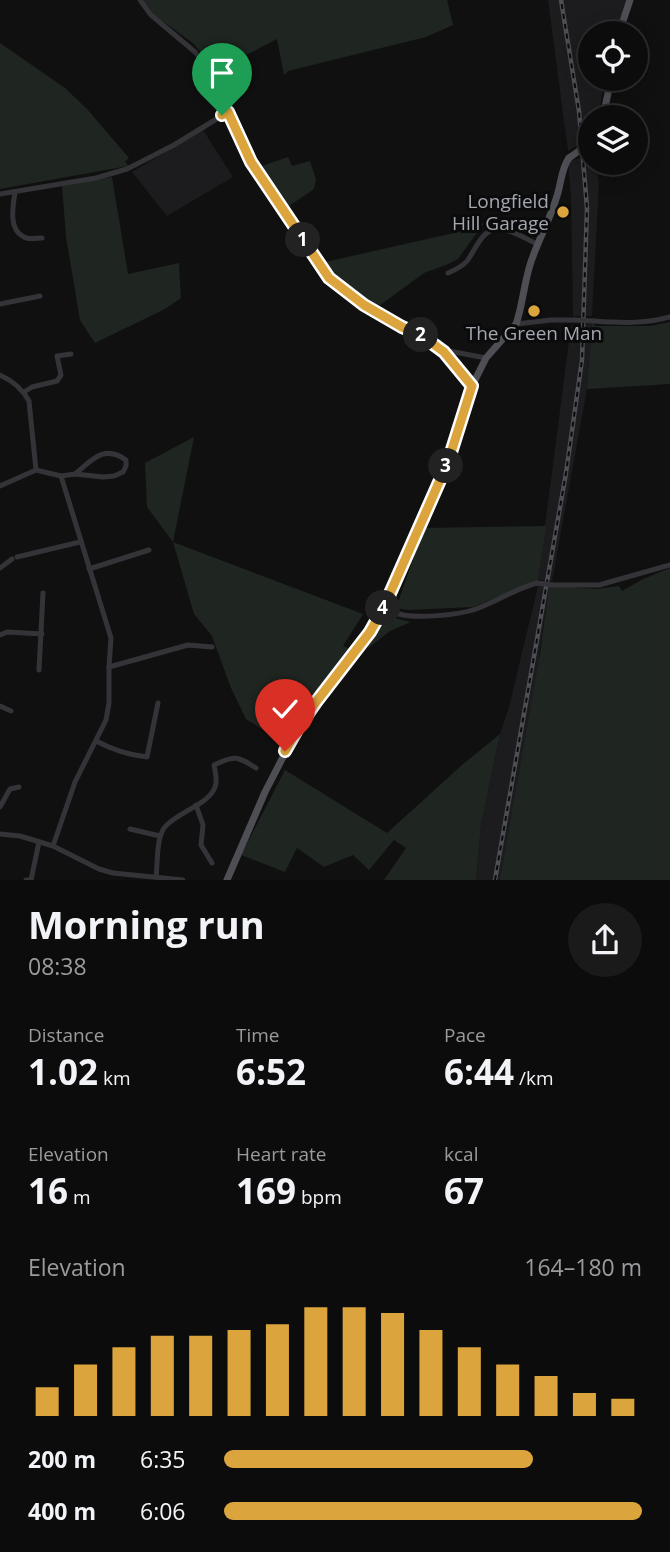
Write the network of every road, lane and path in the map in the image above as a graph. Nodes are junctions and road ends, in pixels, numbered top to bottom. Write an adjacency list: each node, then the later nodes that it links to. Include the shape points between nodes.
1 (140, 0): 4 (street, via 200,57)
2 (631, 0): 3 (main road)
3 (623, 21)
4 (228, 112): 6 (street, via 127,169); 17 (street, via 251,162 329,278 364,305)
5 (578, 152): 9 (main road, bridge, via 565,164)
6 (15, 192): 7 (street); 8 (street, via 14,228 27,239)
7 (0, 194)
8 (42, 238)
9 (537, 244): 10 (street, via 496,229 484,235); 16 (main road)
10 (458, 269): 11 (street); 12 (street)
11 (448, 273)
12 (464, 277)
13 (40, 296): 14 (street)
14 (0, 304)
15 (670, 317): 16 (street, bridge, via 632,323 551,320)
16 (516, 324): 19 (main road)
17 (444, 352): 19 (street); 21 (street)
18 (71, 354): 22 (street, via 54,357 59,380)
19 (486, 358): 21 (main road)
20 (0, 375): 22 (street)
21 (472, 386): 33 (main road, via 448,462)
22 (24, 392): 23 (street, via 31,410)
23 (36, 470): 25 (street); 26 (street)
24 (75, 474): 24 (street, via 107,453 126,460 123,472 114,476); 25 (street)
25 (61, 476): 27 (street)
26 (0, 486)
27 (80, 542): 30 (street, via 15,558); 31 (street)
28 (149, 550): 31 (street)
29 (670, 565): 33 (street, bridge, via 599,585 537,583 464,612 409,616)
30 (0, 568)
31 (89, 569): 37 (street, via 111,638)
32 (43, 593): 34 (street)
33 (384, 607): 58 (main road, via 298,728)
34 (42, 634): 35 (street); 38 (street)
35 (0, 635)
36 (212, 647): 37 (street, via 188,645)
37 (109, 667): 42 (street, via 109,703)
38 (39, 670)
39 (158, 703): 42 (street, via 147,757 116,751)
40 (0, 706): 41 (street)
41 (11, 711)
42 (96, 741): 51 (street, via 75,782)
43 (256, 768): 45 (street, via 240,758 214,765 215,790)
44 (19, 787): 46 (street, via 10,789)
45 (196, 805): 49 (street, via 175,817); 52 (street, via 203,825 201,845)
46 (0, 807)
47 (130, 829): 49 (street)
48 (0, 834): 50 (street)
49 (160, 836): 54 (street)
50 (39, 842): 51 (street); 55 (street)
51 (53, 846): 53 (street)
52 (212, 863)
53 (113, 873): 54 (street); 56 (street)
54 (156, 877): 57 (street)
55 (28, 880)
56 (112, 880)
57 (183, 880)
58 (227, 880)

